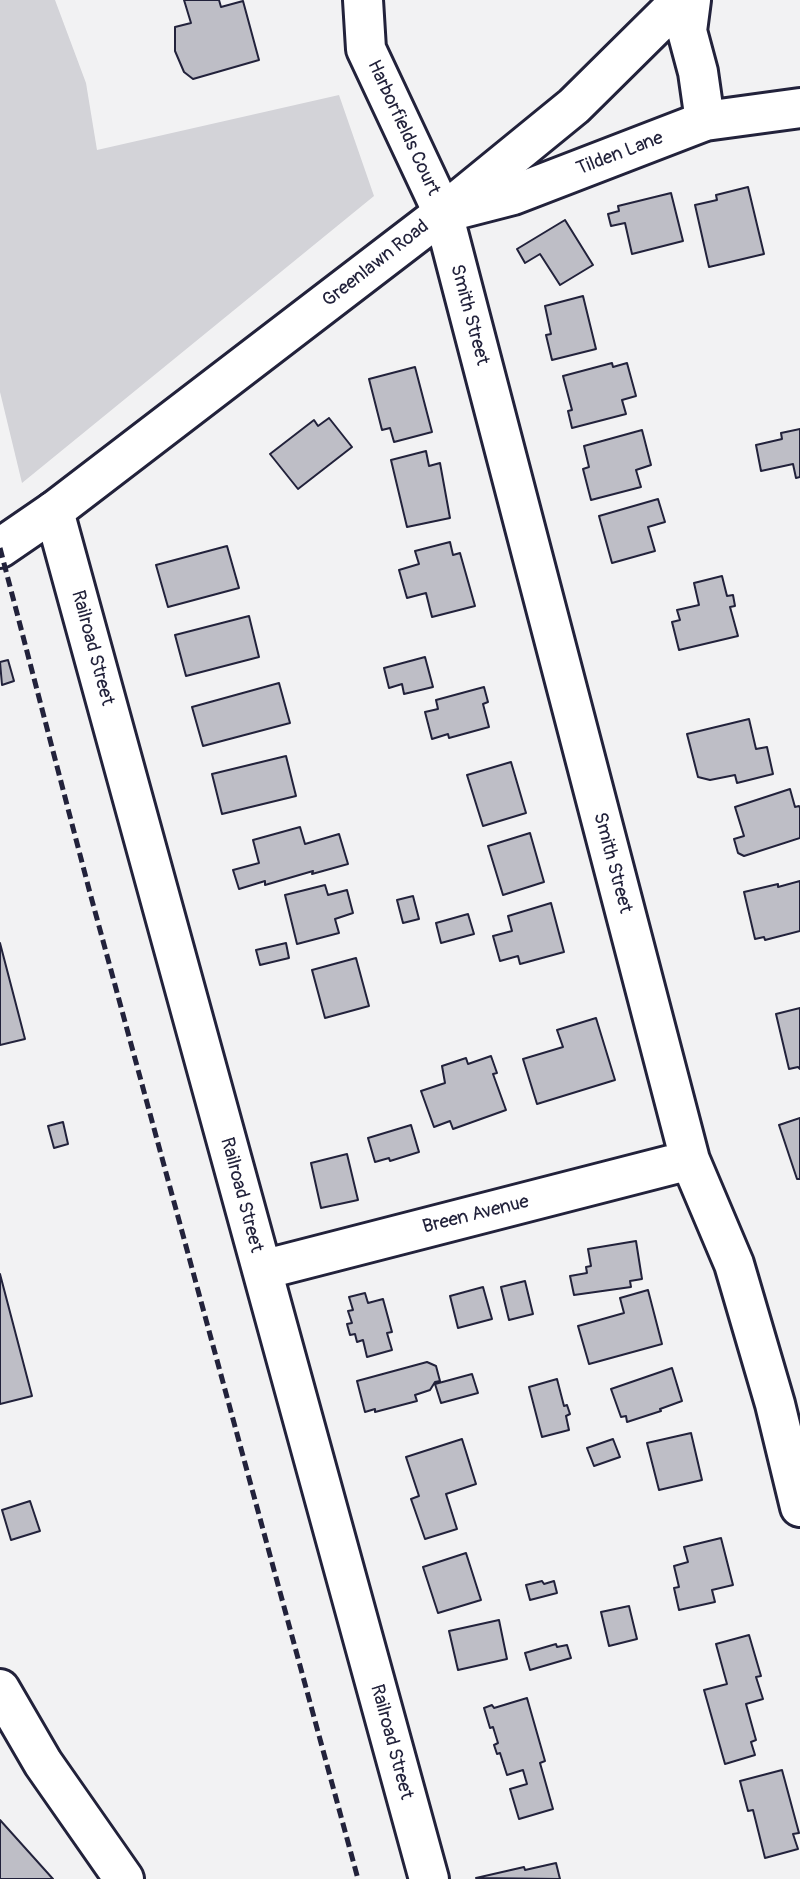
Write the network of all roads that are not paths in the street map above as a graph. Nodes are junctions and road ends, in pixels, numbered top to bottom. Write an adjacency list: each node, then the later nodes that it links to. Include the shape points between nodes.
1 (363, 0): 6 (street, Harborfields Court, via 366,49)
2 (684, 0): 6 (street, Greenlawn Road, via 574,106)
3 (691, 0): 5 (street, via 687,31)
4 (800, 108): 5 (street, Tilden Lane)
5 (705, 121): 6 (street, Tilden Lane, via 513,195)
6 (443, 213): 7 (street, Greenlawn Road); 9 (street, Smith Street)
7 (54, 511): 8 (street, Greenlawn Road); 10 (street, Railroad Street)
8 (0, 548)
9 (690, 1160): 10 (street, Breen Avenue); 11 (street, Smith Street, via 734,1264)
10 (262, 1270): 15 (street, Railroad Street)
11 (800, 1507)
12 (0, 1689): 13 (street)
13 (13, 1745): 14 (street, via 44,1763)
14 (124, 1879)
15 (429, 1879)

